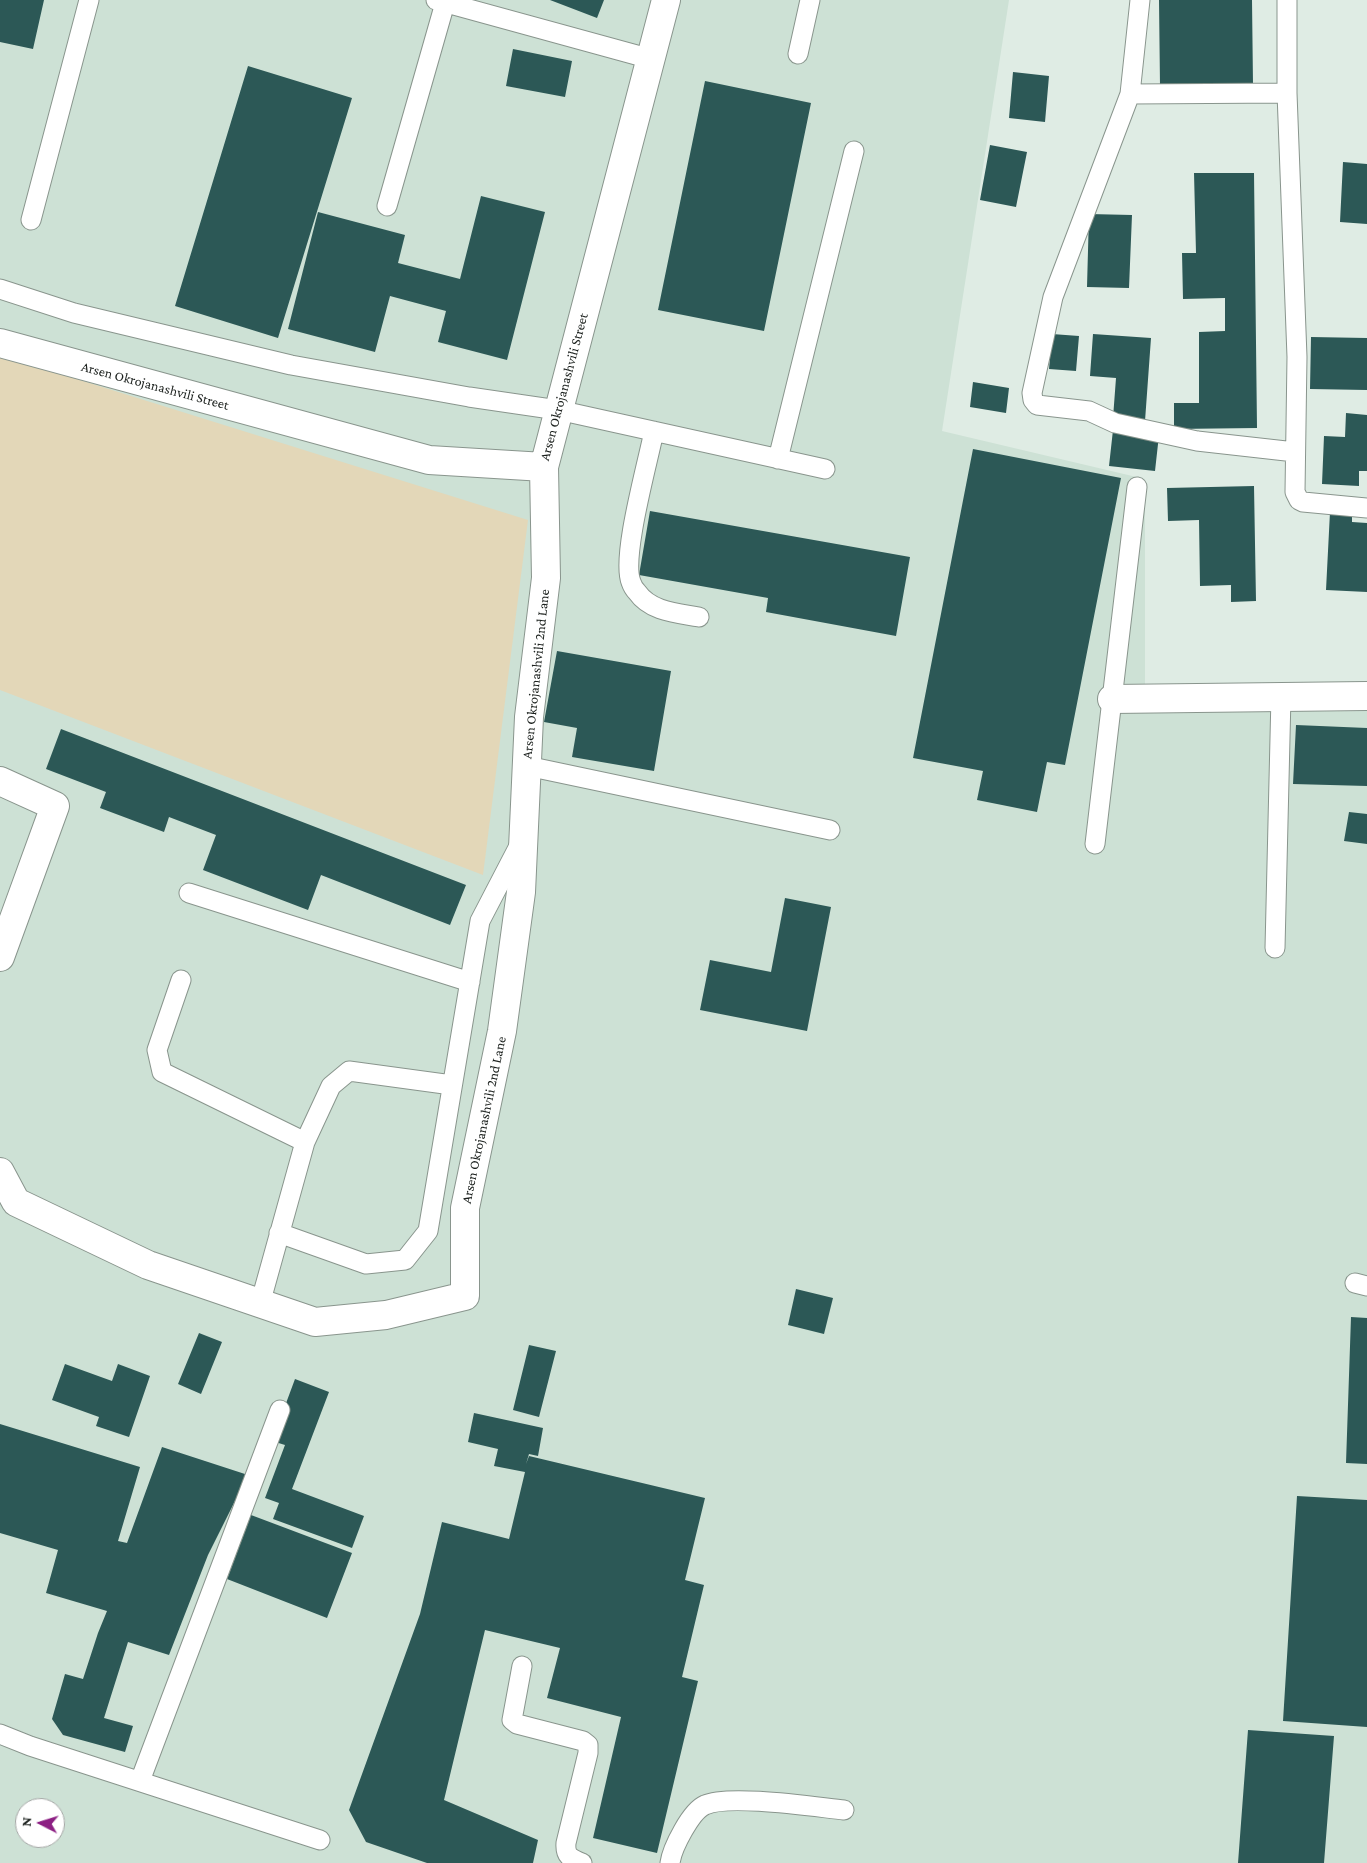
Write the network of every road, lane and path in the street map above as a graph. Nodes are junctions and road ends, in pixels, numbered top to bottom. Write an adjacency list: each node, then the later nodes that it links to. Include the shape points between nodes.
1 (89, 0): 13 (lane)
2 (666, 0): 8 (street, Arsen Okrojanashvili Street)
3 (810, 0): 7 (lane)
4 (1140, 0): 10 (lane)
5 (1287, 0): 9 (lane)
6 (440, 1): 8 (lane); 12 (lane)
7 (798, 54)
8 (650, 59): 16 (street, Arsen Okrojanashvili Street)
9 (1286, 93): 10 (lane); 18 (lane, via 1296,358)
10 (1130, 94): 18 (lane, via 1053,297 1033,400 1037,405 1089,411 1115,423 1198,441)
11 (854, 151): 19 (lane)
12 (387, 206)
13 (31, 220)
14 (0, 288): 16 (lane, via 74,313 291,365)
15 (0, 344): 20 (street, Arsen Okrojanashvili Street, via 429,460)
16 (558, 410): 17 (lane); 20 (street, Arsen Okrojanashvili Street)
17 (654, 431): 19 (lane); 24 (lane, via 630,544 631,582 637,594 650,605 665,612)
18 (1295, 452): 23 (lane, via 1295,492 1299,500)
19 (778, 459): 21 (lane)
20 (544, 467): 28 (street, Arsen Okrojanashvili 2nd Lane, via 546,578 529,717)
21 (825, 470)
22 (1137, 487): 27 (lane)
23 (1367, 508)
24 (699, 617)
25 (1281, 696): 26 (street); 27 (street); 34 (lane)
26 (1367, 696)
27 (1112, 699): 32 (lane)
28 (527, 766): 30 (lane); 31 (street, Arsen Okrojanashvili 2nd Lane)
29 (0, 782): 35 (street, via 55,806)
30 (830, 830)
31 (524, 836): 37 (lane, via 480,921); 42 (street, Arsen Okrojanashvili 2nd Lane, via 521,892 502,1031 465,1208 465,1296 386,1315 315,1322)
32 (1095, 844)
33 (189, 893): 37 (lane)
34 (1275, 948)
35 (0, 957)
36 (181, 980): 39 (lane, via 157,1050 162,1072)
37 (470, 982): 38 (lane)
38 (452, 1085): 39 (lane, via 349,1071 331,1086); 41 (lane, via 428,1231 405,1260 366,1264)
39 (305, 1142): 41 (lane)
40 (0, 1172): 42 (street, Arsen Okrojanashvili 2nd Lane, via 16,1202 148,1265)
41 (279, 1233): 42 (lane)
42 (260, 1304)
43 (280, 1410): 46 (lane)
44 (522, 1666): 49 (lane, via 512,1720 584,1741 588,1745 566,1843 569,1858)
45 (0, 1734): 46 (lane)
46 (140, 1780): 48 (lane)
47 (844, 1810): 50 (lane, via 765,1802 705,1805 694,1813 671,1854)
48 (320, 1840)
49 (582, 1863)
50 (670, 1863)

